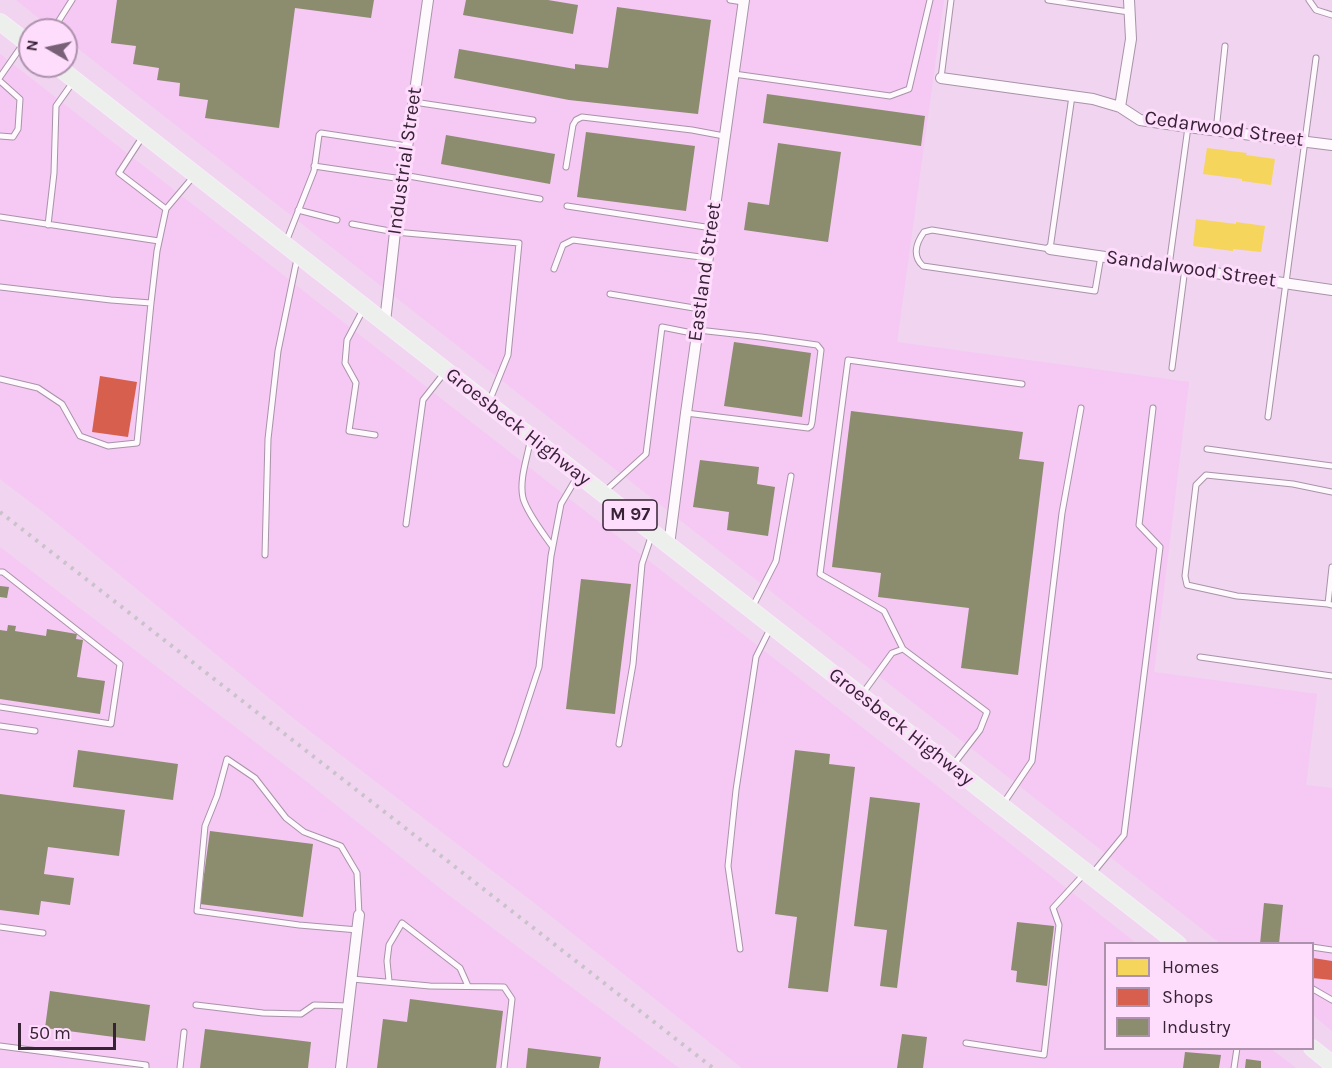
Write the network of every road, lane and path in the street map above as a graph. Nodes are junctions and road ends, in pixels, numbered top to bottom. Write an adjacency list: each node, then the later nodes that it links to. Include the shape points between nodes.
1 (72, 0): 12 (lane)
2 (428, 0): 24 (street, Industrial Street)
3 (730, 0): 9 (lane)
4 (930, 0): 18 (lane, via 909,89 890,96)
5 (951, 0): 20 (lane)
6 (1048, 0): 10 (lane)
7 (1129, 0): 10 (street)
8 (1309, 0): 11 (lane, via 1316,10)
9 (743, 1): 18 (street, Eastland Street)
10 (1129, 12): 25 (street, via 1131,39)
11 (1332, 15)
12 (61, 18)
13 (0, 22): 14 (main road)
14 (18, 36)
15 (1225, 46): 28 (lane)
16 (18, 55): 21 (lane)
17 (1316, 58): 32 (lane)
18 (733, 74): 31 (street, Eastland Street)
19 (72, 78): 22 (main road, Groesbeck Highway / M 97)
20 (941, 78): 23 (street, Cedarwood Street)
21 (0, 79): 30 (lane, via 20,99 14,137)
22 (74, 80): 29 (main road, Groesbeck Highway / M 97); 46 (lane, via 56,106)
23 (1072, 96): 25 (street, Cedarwood Street); 50 (lane)
24 (414, 102): 26 (lane); 34 (street, Industrial Street)
25 (1120, 107): 27 (street, Cedarwood Street, via 1140,120)
26 (533, 120)
27 (1188, 127): 28 (street, Cedarwood Street); 54 (lane)
28 (1216, 130): 32 (street, Cedarwood Street)
29 (144, 134): 37 (main road, Groesbeck Highway / M 97); 41 (lane, via 119,173)
30 (0, 136)
31 (724, 136): 36 (lane, via 582,117 573,125); 47 (street, Eastland Street)
32 (1304, 141): 33 (street, Cedarwood Street); 57 (lane)
33 (1332, 145)
34 (407, 146): 35 (lane, via 321,133); 38 (street, Industrial Street)
35 (314, 166): 38 (lane); 42 (lane)
36 (566, 167)
37 (195, 174): 41 (lane); 51 (main road, Groesbeck Highway / M 97)
38 (403, 177): 39 (lane); 48 (street, Industrial Street)
39 (540, 199)
40 (567, 206): 47 (lane)
41 (166, 209): 49 (lane)
42 (298, 210): 44 (lane); 51 (lane)
43 (0, 217): 46 (lane)
44 (337, 220)
45 (352, 224): 48 (lane)
46 (48, 225): 49 (lane)
47 (712, 228): 53 (street, Eastland Street)
48 (395, 232): 64 (street, Industrial Street); 70 (lane, via 519,243 508,355)
49 (159, 241): 61 (lane)
50 (1050, 249): 52 (street, Sandalwood Street); 52 (lane, via 932,230 924,232 916,252 917,261 923,266 1095,291)
51 (291, 250): 62 (main road, Groesbeck Highway / M 97); 87 (lane, via 268,439)
52 (1101, 256): 54 (street, Sandalwood Street)
53 (708, 258): 55 (lane, via 573,240 563,245); 63 (street, Eastland Street)
54 (1169, 266): 56 (street, Sandalwood Street)
55 (554, 268)
56 (1185, 268): 57 (street, Sandalwood Street); 66 (lane)
57 (1286, 283): 59 (street, Sandalwood Street); 74 (lane)
58 (0, 287): 61 (lane)
59 (1332, 290)
60 (610, 294): 63 (lane)
61 (152, 303): 68 (lane, via 137,443 108,446 80,436 62,404 38,388)
62 (364, 307): 64 (main road, Groesbeck Highway / M 97); 75 (lane, via 347,340 345,363 356,383 349,431)
63 (700, 309): 65 (street, Eastland Street)
64 (385, 322): 67 (main road, Groesbeck Highway / M 97)
65 (697, 332): 73 (street, Eastland Street); 73 (lane, via 817,345 821,350 812,422 808,428); 82 (lane, via 662,327 646,454)
66 (1172, 368)
67 (446, 371): 70 (main road, Groesbeck Highway / M 97); 83 (lane, via 423,400)
68 (0, 380)
69 (1022, 384): 93 (lane, via 848,360 820,574 884,611)
70 (488, 403): 76 (main road, Groesbeck Highway / M 97)
71 (1081, 408): 103 (lane, via 1062,513 1032,761)
72 (1153, 408): 104 (lane, via 1139,525 1160,548 1124,835)
73 (686, 413): 85 (street, Eastland Street)
74 (1268, 417)
75 (375, 435)
76 (531, 437): 79 (main road, Groesbeck Highway / M 97); 86 (lane, via 523,499)
77 (1207, 449): 78 (lane)
78 (1332, 466)
79 (579, 474): 82 (main road, Groesbeck Highway / M 97); 86 (lane, via 561,504)
80 (791, 476): 91 (lane, via 776,561)
81 (1332, 492): 90 (lane, via 1206,475 1196,485 1185,576 1187,585 1238,596)
82 (602, 493): 84 (main road, Groesbeck Highway / M 97)
83 (406, 524)
84 (653, 532): 85 (main road, Groesbeck Highway / M 97); 100 (lane, via 642,564 633,664)
85 (669, 545): 91 (main road, Groesbeck Highway / M 97)
86 (553, 547): 101 (lane, via 538,667)
87 (265, 555)
88 (1332, 567): 90 (lane)
89 (0, 572): 97 (lane, via 120,664 111,724)
90 (1330, 605)
91 (751, 609): 92 (main road, Groesbeck Highway / M 97)
92 (771, 625): 96 (main road, Groesbeck Highway / M 97); 111 (lane, via 756,657 729,855)
93 (903, 649): 96 (lane, via 892,653); 102 (lane, via 987,712 980,730)
94 (1200, 657): 95 (lane)
95 (1332, 676)
96 (861, 696): 102 (main road, Groesbeck Highway / M 97)
97 (0, 707)
98 (0, 726): 99 (lane)
99 (35, 731)
100 (620, 744)
101 (506, 764)
102 (952, 766): 103 (main road, Groesbeck Highway / M 97)
103 (1002, 806): 104 (main road, Groesbeck Highway / M 97)
104 (1088, 874): 109 (main road, Groesbeck Highway / M 97); 121 (lane, via 1053,908 1059,926 1044,1055)
105 (359, 915): 107 (street); 107 (lane, via 357,873 341,846 304,832 286,818 255,778 227,759 205,826 197,911)
106 (0, 927): 108 (lane)
107 (358, 930): 113 (street)
108 (43, 933)
109 (1175, 942)
110 (1314, 947): 112 (lane)
111 (740, 949)
112 (1332, 950)
113 (352, 979): 114 (lane); 119 (street)
114 (389, 981): 115 (lane); 115 (lane, via 389,945 402,923 460,968)
115 (468, 986): 129 (lane, via 504,987 512,999)
116 (1314, 990): 117 (lane)
117 (1332, 1000)
118 (196, 1005): 119 (lane, via 301,1014 314,1005)
119 (349, 1006): 128 (street)
120 (184, 1032): 127 (lane)
121 (966, 1043)
122 (0, 1046): 126 (lane)
123 (1237, 1050): 130 (lane)
124 (1314, 1050): 125 (main road)
125 (1332, 1064)
126 (146, 1068)
127 (180, 1068)
128 (341, 1068)
129 (504, 1068)
130 (1234, 1068)

